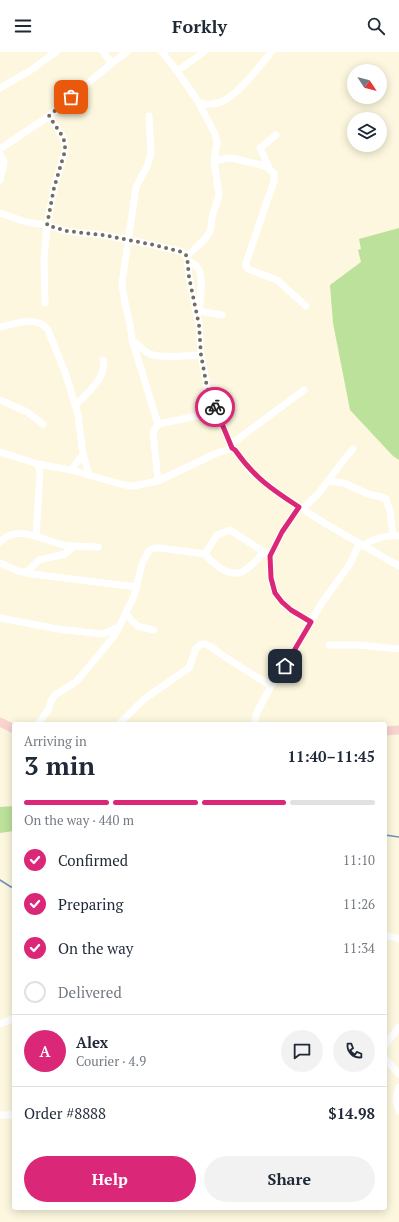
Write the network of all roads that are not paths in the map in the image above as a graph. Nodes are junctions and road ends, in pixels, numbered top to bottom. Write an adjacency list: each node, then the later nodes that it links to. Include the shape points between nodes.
1 (56, 52): 9 (street)
2 (103, 52): 7 (street)
3 (127, 52): 7 (street)
4 (162, 52): 8 (street)
5 (204, 52): 8 (street)
6 (270, 52): 10 (street, via 229,97 212,104)
7 (112, 63): 11 (street)
8 (177, 71): 10 (street)
9 (0, 88)
10 (199, 103): 16 (street, via 215,134 217,143)
11 (49, 116): 14 (street); 20 (street, via 63,137 65,151)
12 (149, 116): 21 (street, via 151,153 136,188)
13 (276, 135): 17 (street, via 260,148)
14 (0, 149)
15 (0, 154): 18 (street, via 4,162)
16 (214, 161): 17 (street, via 229,158); 22 (street, via 219,195 211,229)
17 (269, 168): 24 (street, via 274,173 274,180 246,266 278,280)
18 (0, 180)
19 (0, 213): 20 (street, via 26,222)
20 (47, 225): 21 (street, via 66,231); 23 (street, via 44,260)
21 (128, 241): 22 (street, via 182,252); 28 (street, via 122,282)
22 (187, 258): 25 (street); 25 (street, via 200,272)
23 (45, 303)
24 (306, 306)
25 (198, 314): 26 (street); 29 (street)
26 (222, 315)
27 (0, 327): 33 (street, via 24,322 36,322 45,326 54,342)
28 (132, 340): 29 (street, via 152,355); 36 (street)
29 (201, 355): 34 (street, via 207,387)
30 (103, 360): 33 (street, via 105,368 99,381)
31 (304, 390): 37 (street)
32 (0, 400): 35 (street, via 27,412)
33 (75, 406): 40 (street)
34 (217, 412): 36 (street); 37 (street)
35 (43, 424)
36 (158, 424): 44 (street, via 153,432)
37 (231, 447): 44 (street); 46 (street, via 265,484)
38 (354, 449): 45 (street)
39 (0, 452): 41 (street)
40 (83, 454): 42 (street); 43 (street)
41 (38, 464): 42 (street); 47 (street, via 40,473)
42 (71, 470): 43 (street)
43 (89, 475): 44 (street, via 134,486)
44 (158, 481)
45 (328, 481): 46 (street, via 318,494); 48 (street, via 344,483 386,499)
46 (300, 508): 50 (street); 54 (street)
47 (36, 536): 49 (street, via 8,535); 51 (street, via 51,542)
48 (396, 536): 50 (street, via 375,539)
49 (0, 542)
50 (361, 545): 56 (street); 61 (street, via 320,604)
51 (75, 546): 52 (street); 57 (street, via 65,554 39,560)
52 (98, 547)
53 (205, 554): 54 (street, via 224,570 237,574); 54 (street, via 217,535 230,530); 58 (street, via 154,548 144,560)
54 (267, 554): 61 (street, via 275,593 291,610)
55 (0, 563): 57 (street)
56 (399, 566)
57 (26, 573): 58 (street)
58 (137, 587): 59 (street)
59 (126, 614): 62 (street); 63 (street, via 134,624)
60 (0, 618): 62 (street, via 103,634)
61 (311, 622): 66 (street)
62 (120, 627): 68 (street, via 77,681 55,695)
63 (154, 630)
64 (329, 645): 65 (street)
65 (399, 649)
66 (271, 686): 69 (street, via 208,645 201,644 196,648 189,668 144,699); 70 (street, via 256,714)
67 (0, 722): 71 (main road)
68 (39, 722)
69 (121, 722)
70 (255, 722)
71 (12, 728)
72 (399, 730): 73 (main road)
73 (387, 731)
74 (387, 936): 75 (street)
75 (399, 939)
76 (12, 1019): 77 (street)
77 (0, 1024)
78 (399, 1027): 79 (street)
79 (387, 1042)
80 (387, 1061): 81 (street)
81 (399, 1074)
82 (399, 1087): 83 (street, via 396,1099)
83 (399, 1111)
84 (0, 1115): 85 (street)
85 (12, 1115)

